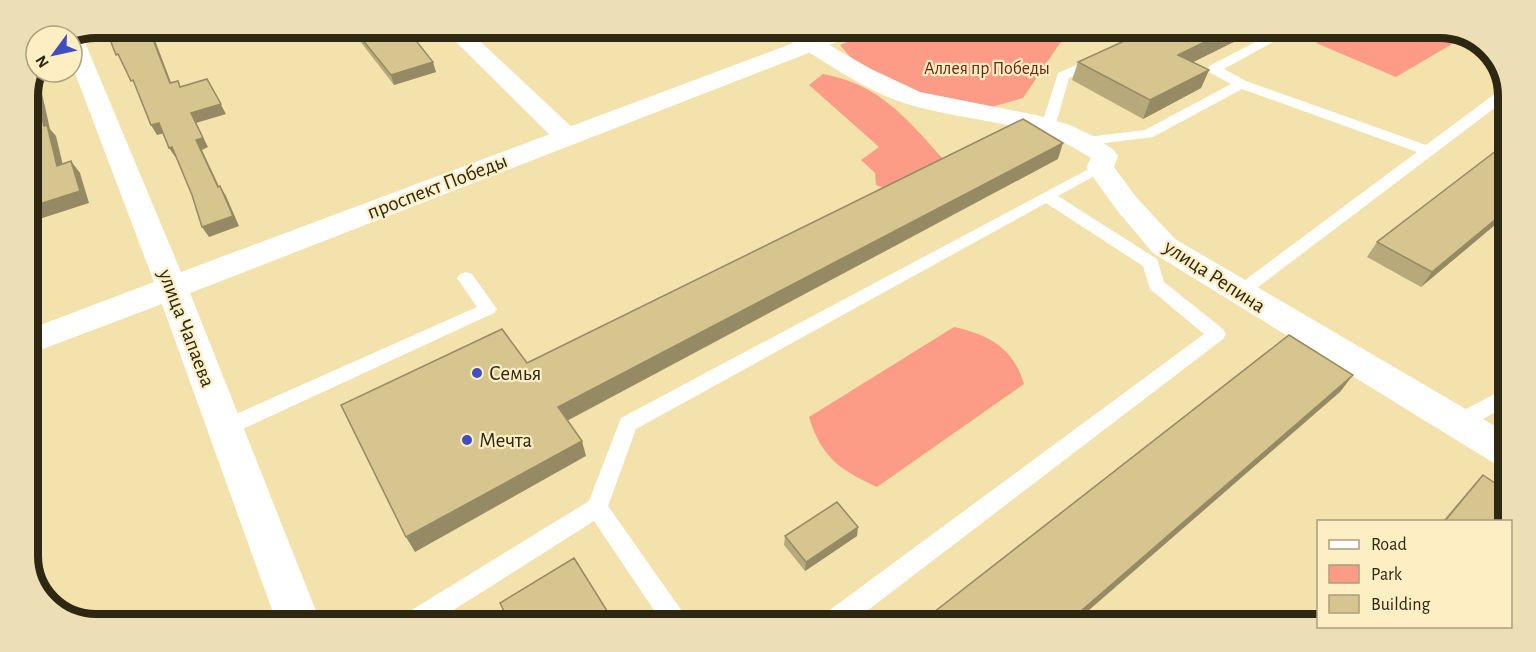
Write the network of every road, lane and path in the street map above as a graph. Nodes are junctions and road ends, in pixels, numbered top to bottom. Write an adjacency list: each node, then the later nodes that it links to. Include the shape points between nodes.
1 (463, 38): 11 (street)
2 (803, 38): 5 (street)
3 (826, 38): 5 (street, проспект Победы)
4 (1274, 38): 8 (lane, via 1214,69)
5 (813, 43): 10 (street, via 851,70 913,98); 11 (street, проспект Победы)
6 (1110, 53): 10 (lane, via 1063,76)
7 (84, 66): 16 (street, улица Чапаева)
8 (1241, 84): 12 (lane); 13 (lane, via 1148,134)
9 (1498, 98): 12 (lane)
10 (1048, 127): 13 (street)
11 (567, 137): 16 (street, проспект Победы)
12 (1428, 150): 17 (lane)
13 (1094, 154): 14 (lane); 17 (street, улица Репина, via 1125,203 1164,246)
14 (1046, 196): 23 (lane, via 628,424); 27 (lane, via 1151,262 1156,285 1217,333)
15 (466, 278): 21 (lane, via 488,309)
16 (172, 287): 18 (street, проспект Победы); 21 (street, улица Чапаева)
17 (1239, 293): 20 (street, улица Репина)
18 (38, 339)
19 (1498, 400): 20 (lane)
20 (1458, 423): 22 (street, улица Репина)
21 (225, 428): 24 (street, улица Чапаева)
22 (1498, 447)
23 (597, 507): 25 (lane); 26 (lane)
24 (294, 615)
25 (425, 615)
26 (671, 615)
27 (842, 615)

